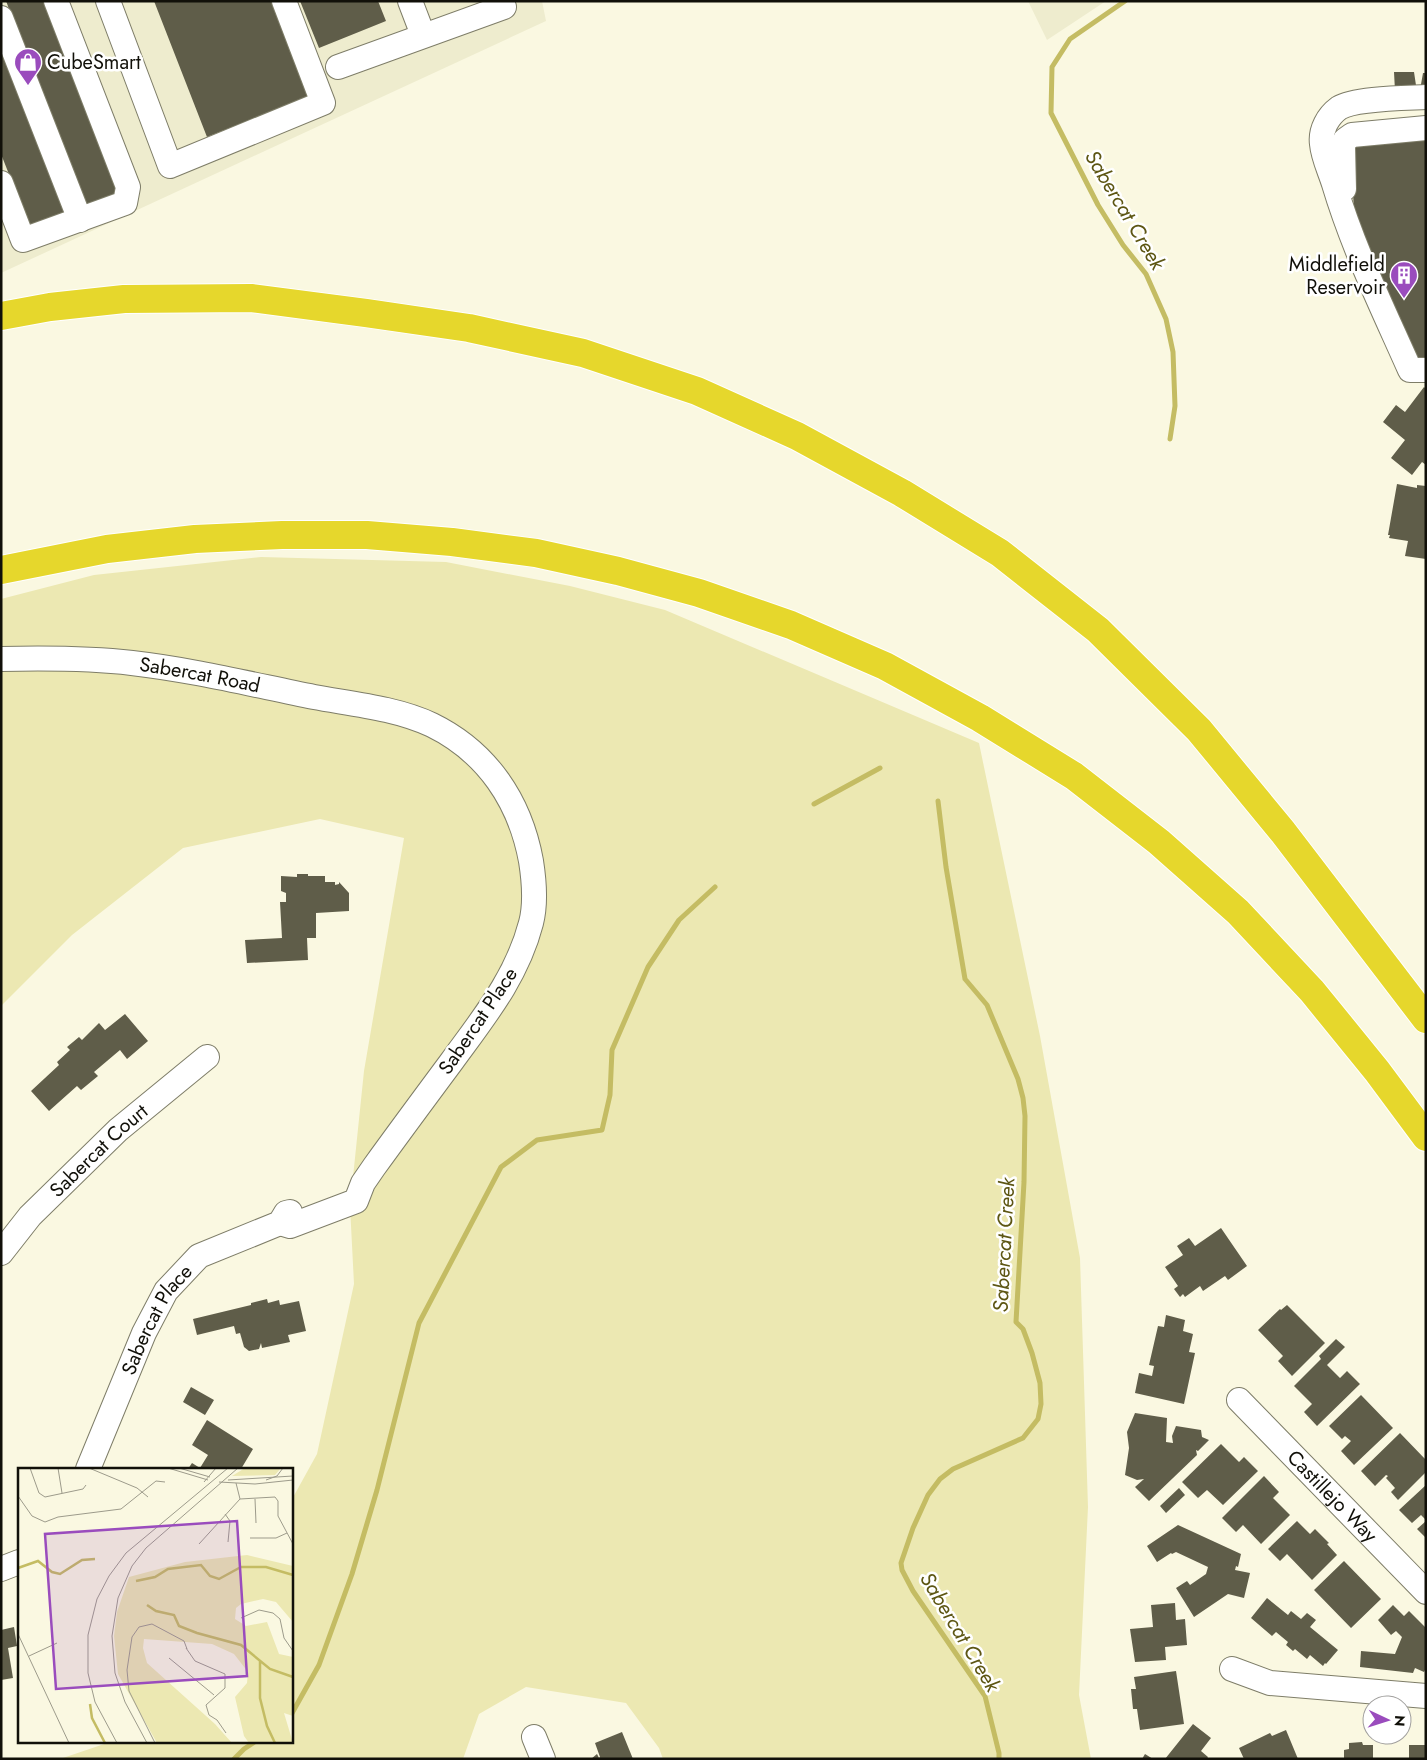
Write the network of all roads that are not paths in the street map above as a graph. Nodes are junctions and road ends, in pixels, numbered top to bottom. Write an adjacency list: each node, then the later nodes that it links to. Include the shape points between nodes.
1 (56, 1): 13 (street, via 128,187 125,203)
2 (108, 1): 3 (street, via 170,166 323,103)
3 (284, 1)
4 (410, 1): 7 (street)
5 (504, 7): 7 (street)
6 (1, 18): 13 (street)
7 (423, 35): 8 (street)
8 (338, 67)
9 (1426, 97): 12 (street, via 1350,104 1340,108 1327,121 1322,144)
10 (1426, 128): 12 (street, via 1352,136 1344,140)
11 (1, 183): 13 (street, via 23,240)
12 (1345, 219): 15 (street, via 1410,370)
13 (80, 220)
14 (1, 316): 19 (highway, via 124,299 251,298 366,312 469,328 583,353 697,391 797,436 902,493 1000,553 1098,630 1199,730 1283,832)
15 (1426, 370)
16 (1, 570): 21 (highway, via 107,549 195,539 282,534 367,535 452,542 600,567 699,593 791,625 885,666 980,718 1074,776 1159,842 1238,912 1312,991)
17 (1, 659): 18 (street, Sabercat Road, via 68,658 132,663)
18 (397, 713): 24 (street, Sabercat Place, via 431,725 462,744 489,768 513,803 527,840 534,881 532,921 518,963 495,1002 374,1167 358,1195 286,1214 280,1223 199,1256 166,1291 144,1333)
19 (1424, 1016)
20 (207, 1056): 22 (street, Sabercat Court, via 118,1130 30,1216)
21 (1426, 1137)
22 (1, 1253)
23 (1239, 1400): 27 (street, Castillejo Way)
24 (88, 1468)
25 (18, 1562): 26 (street)
26 (1, 1569)
27 (1426, 1592)
28 (1232, 1669): 29 (street, via 1270,1683)
29 (1426, 1696)
30 (534, 1737): 31 (street)
31 (543, 1759)

